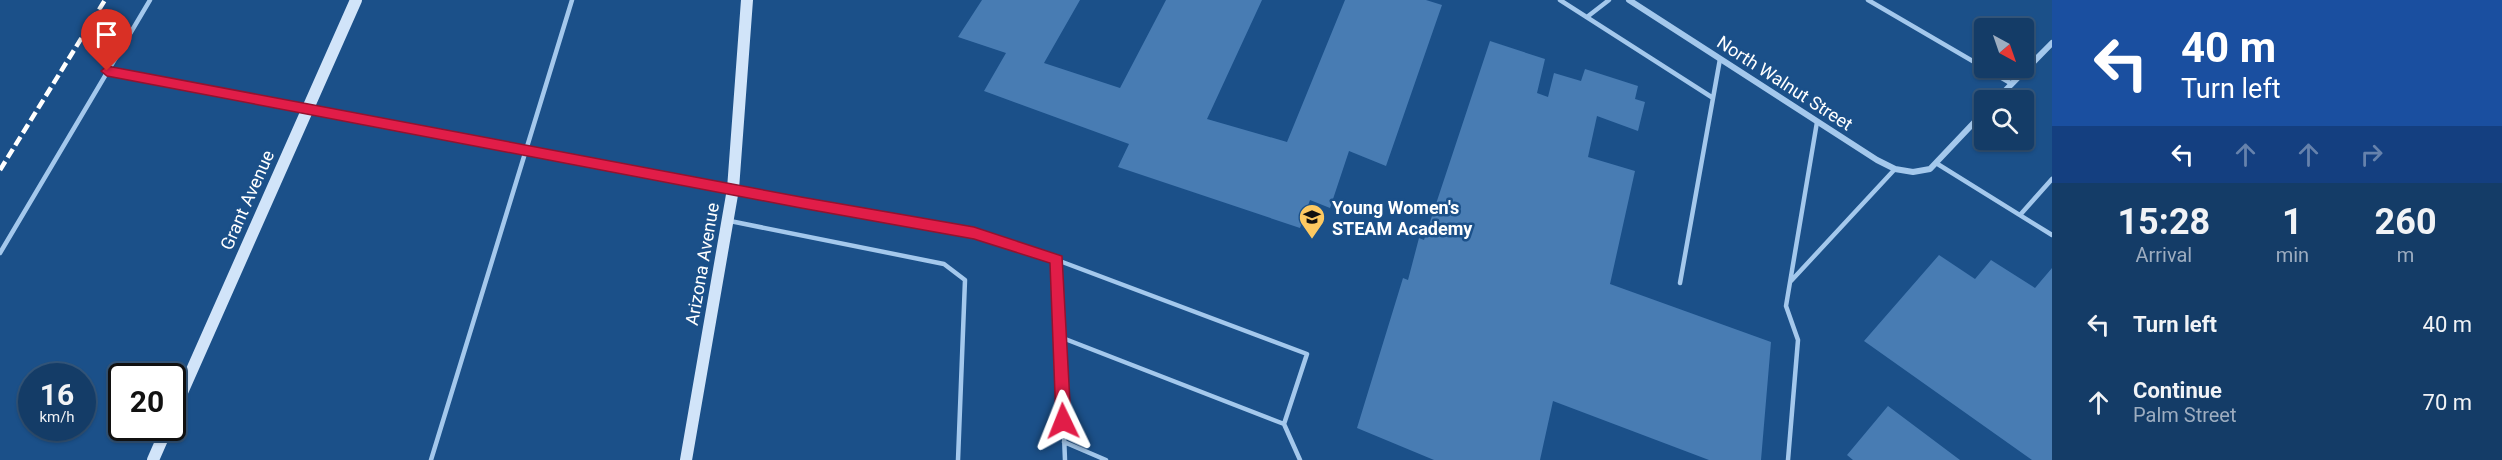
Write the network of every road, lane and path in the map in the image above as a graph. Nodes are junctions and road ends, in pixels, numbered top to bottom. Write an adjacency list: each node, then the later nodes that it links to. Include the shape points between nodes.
1 (150, 0): 12 (lane)
2 (356, 0): 16 (main road, Grant Avenue)
3 (572, 0): 19 (lane)
4 (747, 0): 23 (main road, Arizona Avenue)
5 (1560, 0): 9 (lane)
6 (1609, 0): 9 (lane)
7 (1629, 0): 11 (street, North Walnut Street)
8 (1868, 0): 13 (lane)
9 (1587, 17): 15 (lane)
10 (2052, 43): 13 (street)
11 (1720, 59): 15 (lane); 17 (street, North Walnut Street)
12 (107, 71): 16 (street); 27 (lane)
13 (2012, 84): 14 (street)
14 (2006, 90)
15 (1713, 98): 30 (lane)
16 (307, 109): 19 (street); 32 (main road, Grant Avenue)
17 (1817, 122): 21 (street, North Walnut Street); 29 (lane)
18 (1974, 123): 20 (street)
19 (525, 150): 23 (street); 37 (lane)
20 (1936, 163): 21 (street, North Walnut Street, via 1930,169 1913,172); 24 (lane)
21 (1895, 169): 29 (lane)
22 (2052, 179): 24 (lane)
23 (733, 189): 25 (main road, Arizona Avenue); 28 (lane, via 974,233)
24 (2020, 215): 26 (lane)
25 (727, 220): 38 (main road, Arizona Avenue); 39 (lane, via 944,264 965,280)
26 (2052, 235)
27 (0, 253)
28 (1057, 260): 31 (lane); 33 (lane, via 1307,354)
29 (1790, 282): 43 (lane, via 1786,306 1797,340)
30 (1680, 283)
31 (1060, 337): 33 (lane); 35 (lane)
32 (186, 383)
33 (1284, 424): 42 (lane)
34 (161, 441): 36 (main road)
35 (1064, 441): 40 (lane); 41 (lane)
36 (153, 460)
37 (431, 460)
38 (686, 460)
39 (958, 460)
40 (1065, 460)
41 (1106, 460)
42 (1300, 460)
43 (1788, 460)

